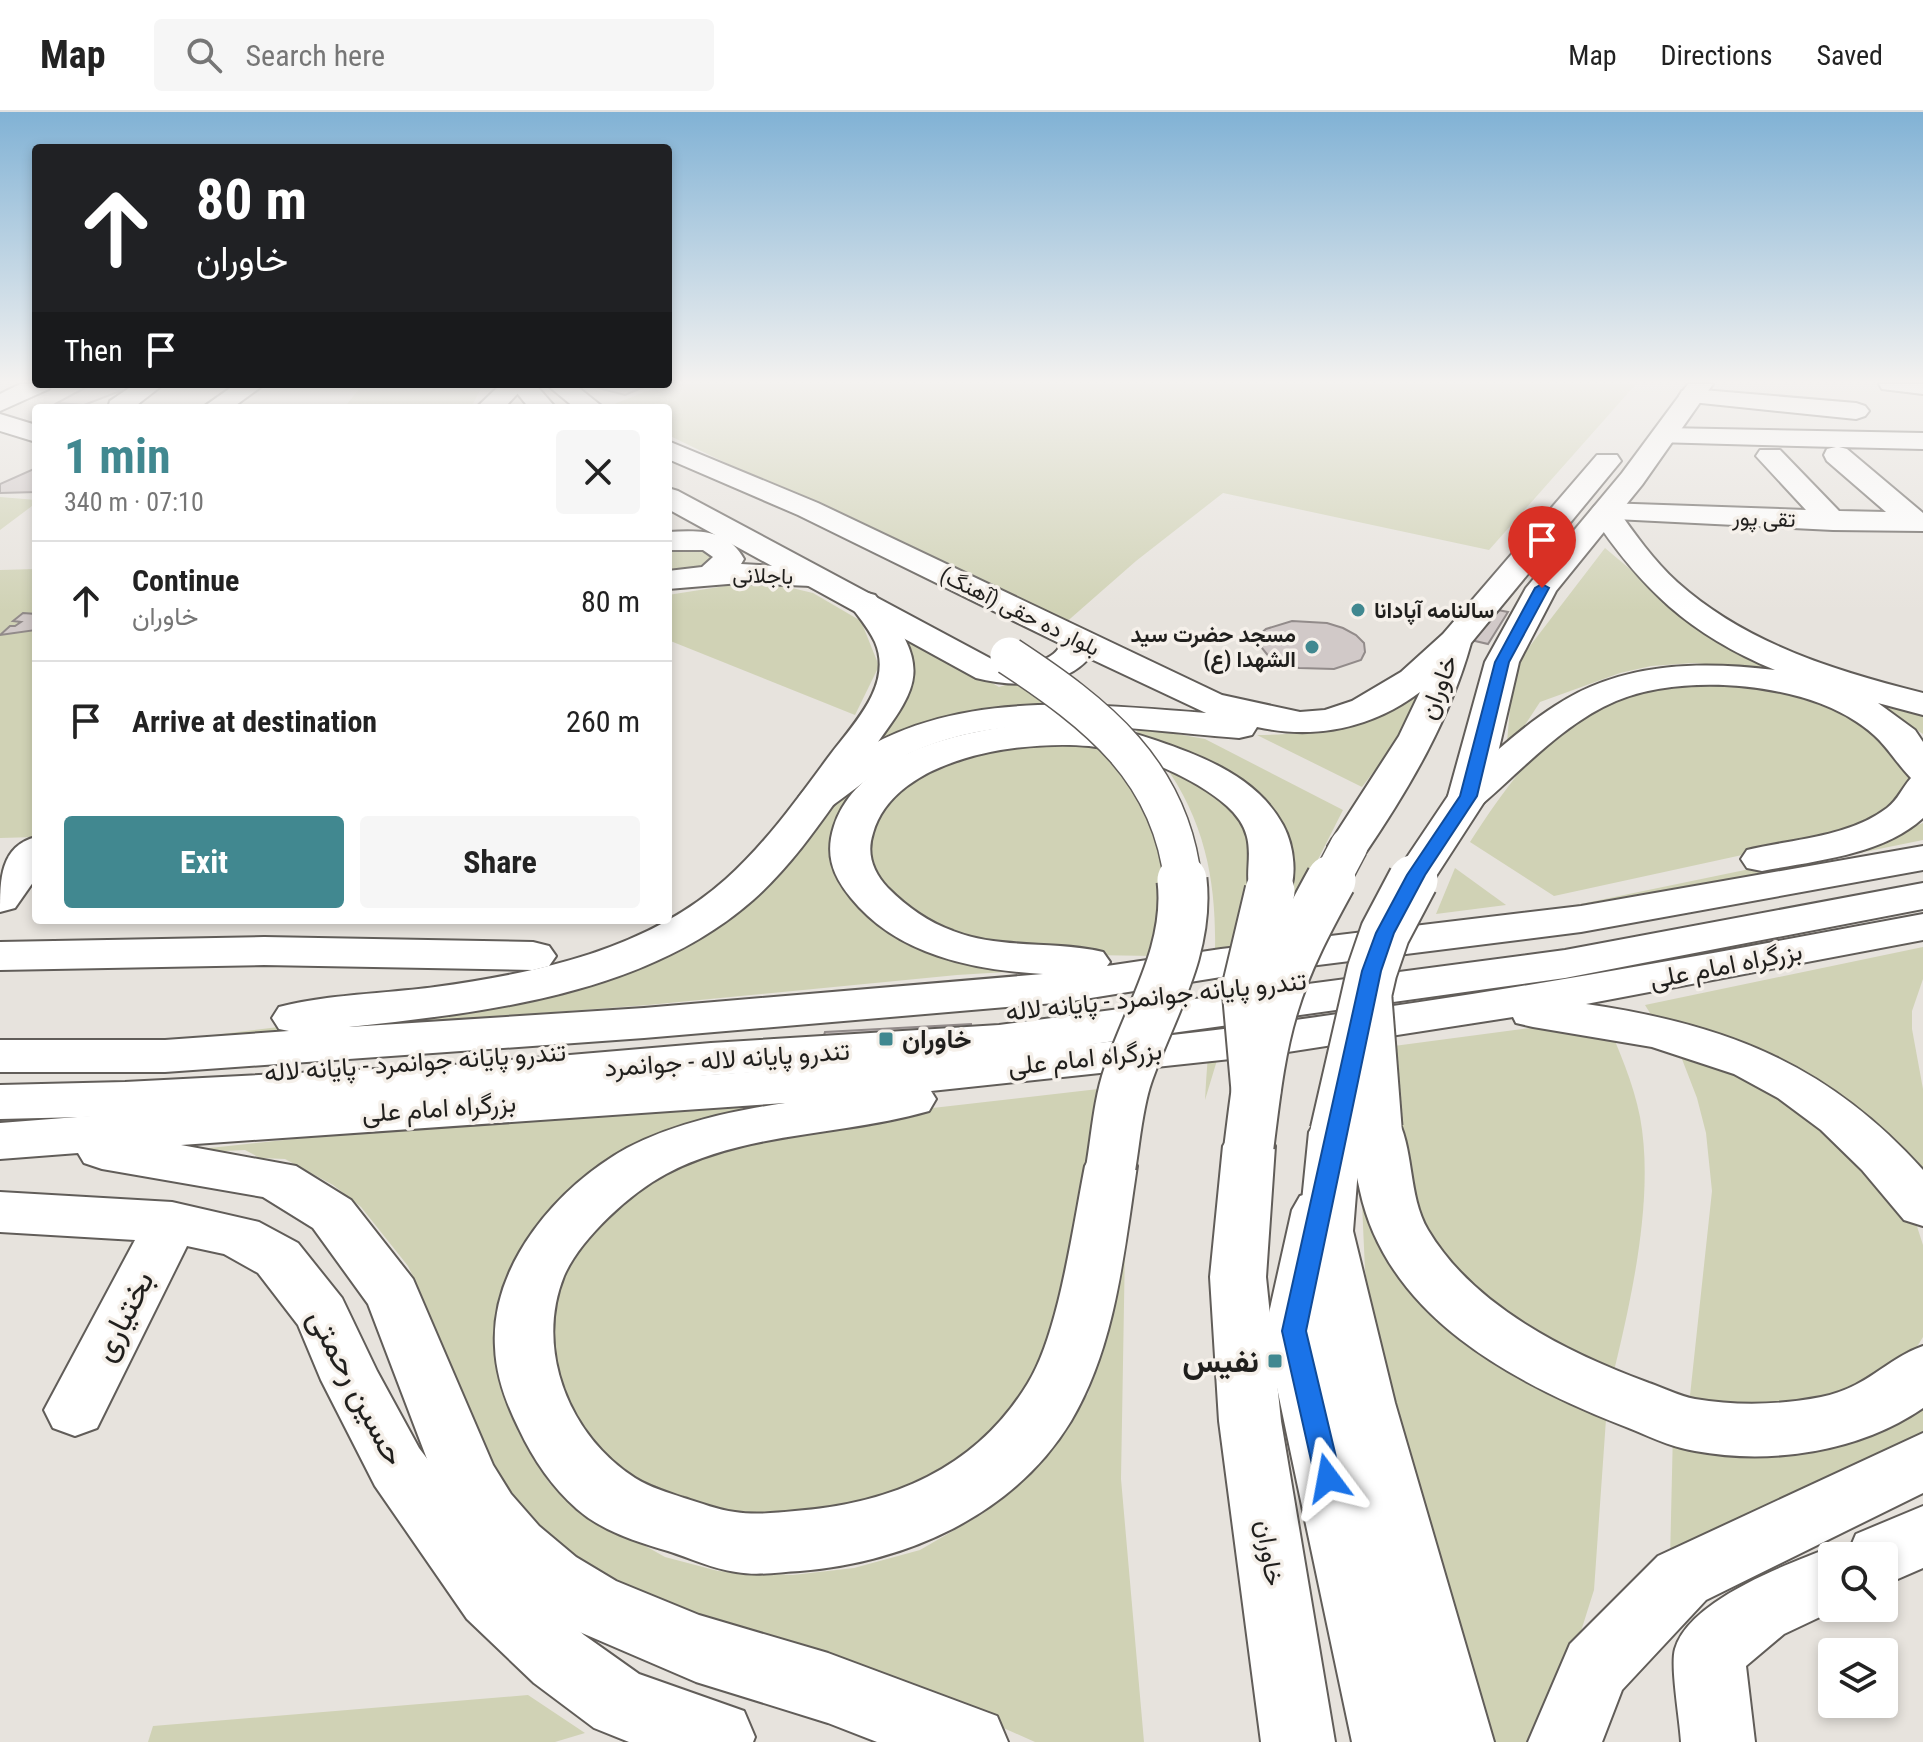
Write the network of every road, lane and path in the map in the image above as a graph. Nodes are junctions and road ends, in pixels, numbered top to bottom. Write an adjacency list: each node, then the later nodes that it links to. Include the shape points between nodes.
1 (694, 460): 17 (main road, بلوار ده حقی (آهنگ))
2 (1607, 460): 18 (main road, خاوران)
3 (1646, 460): 8 (main road, خاوران)
4 (1774, 460): 9 (main road)
5 (1849, 460): 10 (main road)
6 (672, 479): 40 (main road, بلوار ده حقی (آهنگ), bridge, via 1009,656 1074,699 1137,761 1159,795 1186,879 1178,940 1126,1081 1094,1262 1067,1360 1049,1402 1013,1449 977,1481 930,1511 877,1529 823,1541 735,1543 654,1518 603,1492 564,1454 536,1402 523,1342 530,1292 545,1259 604,1192 646,1162 728,1131 891,1104)
7 (676, 502): 11 (main road, via 683,520); 14 (main road)
8 (1605, 512): 9 (main road, تقی پور); 19 (main road, via 1644,570 1687,610 1743,645); 23 (main road, خاوران, via 1542,588 1502,662)
9 (1833, 521): 10 (main road, تقی پور)
10 (1919, 522)
11 (672, 531)
12 (672, 541): 13 (main road, باجلانی, via 715,543 726,551 729,559)
13 (713, 573): 14 (main road, باجلانی); 15 (main road, باجلانی)
14 (812, 577): 16 (main road)
15 (672, 579)
16 (864, 602): 17 (main road, via 998,674 1068,661); 24 (main road, via 888,629 900,661 893,690)
17 (1079, 640): 20 (main road, بلوار ده حقی (آهنگ), via 1209,703)
18 (1455, 641): 20 (main road, بلوار ده حقی (آهنگ), via 1386,699 1340,717); 42 (main road, خاوران, bridge, via 1418,736 1307,924 1278,991)
19 (1923, 704)
20 (1302, 723): 24 (main road, via 1247,728 1123,716 982,721 896,746)
21 (1923, 770): 23 (main road, via 1915,750 1883,722 1839,699 1749,677 1675,675 1629,683 1572,708)
22 (1923, 787): 33 (main road, via 1910,813 1872,832 1560,901)
23 (1468, 796): 44 (main road, خاوران, bridge, via 1416,875 1385,933 1372,971)
24 (819, 797): 39 (main road, via 755,875 720,906 670,937 599,966 440,1002 178,1031)
25 (0, 846): 26 (main road)
26 (32, 847)
27 (32, 853): 31 (main road)
28 (1923, 858): 33 (main road, via 1581,919)
29 (1923, 881): 41 (main road, تندرو پایانه جوانمرد - پایانه لاله, via 1440,966 1092,1004 263,1074)
30 (1923, 896): 43 (main road, تندرو پایانه لاله - جوانمرد, via 1565,964 999,1041 453,1082)
31 (0, 899)
32 (1923, 927): 38 (main road, بزرگراه امام علی)
33 (1452, 934): 37 (main road)
34 (271, 936): 35 (main road); 36 (main road, via 419,971)
35 (0, 956)
36 (533, 956)
37 (1221, 963): 39 (main road, via 1066,987 644,1023 165,1056); 42 (main road, bridge, via 1009,958 937,941 901,923 859,880 849,843 855,823 890,779 934,756 1014,738 1091,735 1190,766 1225,786 1259,818 1271,852 1270,891 1247,988)
38 (1491, 1007): 40 (main road, بزرگراه امام علی); 46 (main road, via 1660,1032 1746,1059 1811,1095 1861,1135)
39 (21, 1055)
40 (1052, 1063): 45 (main road, بزرگراه امام علی)
41 (0, 1076)
42 (1256, 1090): 49 (main road, خاوران, bridge)
43 (0, 1102)
44 (1356, 1130): 50 (main road); 51 (main road, via 1417,1258 1451,1297 1495,1335 1610,1395 1692,1424 1789,1430 1848,1418 1876,1406); 61 (main road, via 1326,1231 1364,1403)
45 (0, 1141): 58 (main road, via 94,1149 277,1180 332,1214 393,1295 467,1480 488,1515 552,1579 592,1604 696,1648 828,1688)
46 (1923, 1206)
47 (0, 1212): 48 (main road, حسین رحمتی)
48 (172, 1222): 52 (main road, بختیاری); 57 (main road, حسین رحمتی, via 239,1237 278,1258 322,1314 397,1467 491,1597 559,1659 619,1703)
49 (1238, 1277): 50 (main road); 59 (main road, خاوران, via 1250,1421)
50 (1294, 1331): 60 (main road)
51 (1923, 1371)
52 (75, 1410)
53 (1923, 1460): 62 (main road, via 1682,1578 1595,1668)
54 (1923, 1536): 55 (main road)
55 (1898, 1548)
56 (1818, 1584): 63 (main road, via 1760,1611 1709,1652)
57 (721, 1741)
58 (971, 1742)
59 (1298, 1742)
60 (1389, 1742)
61 (1457, 1742)
62 (1565, 1742)
63 (1718, 1742)

